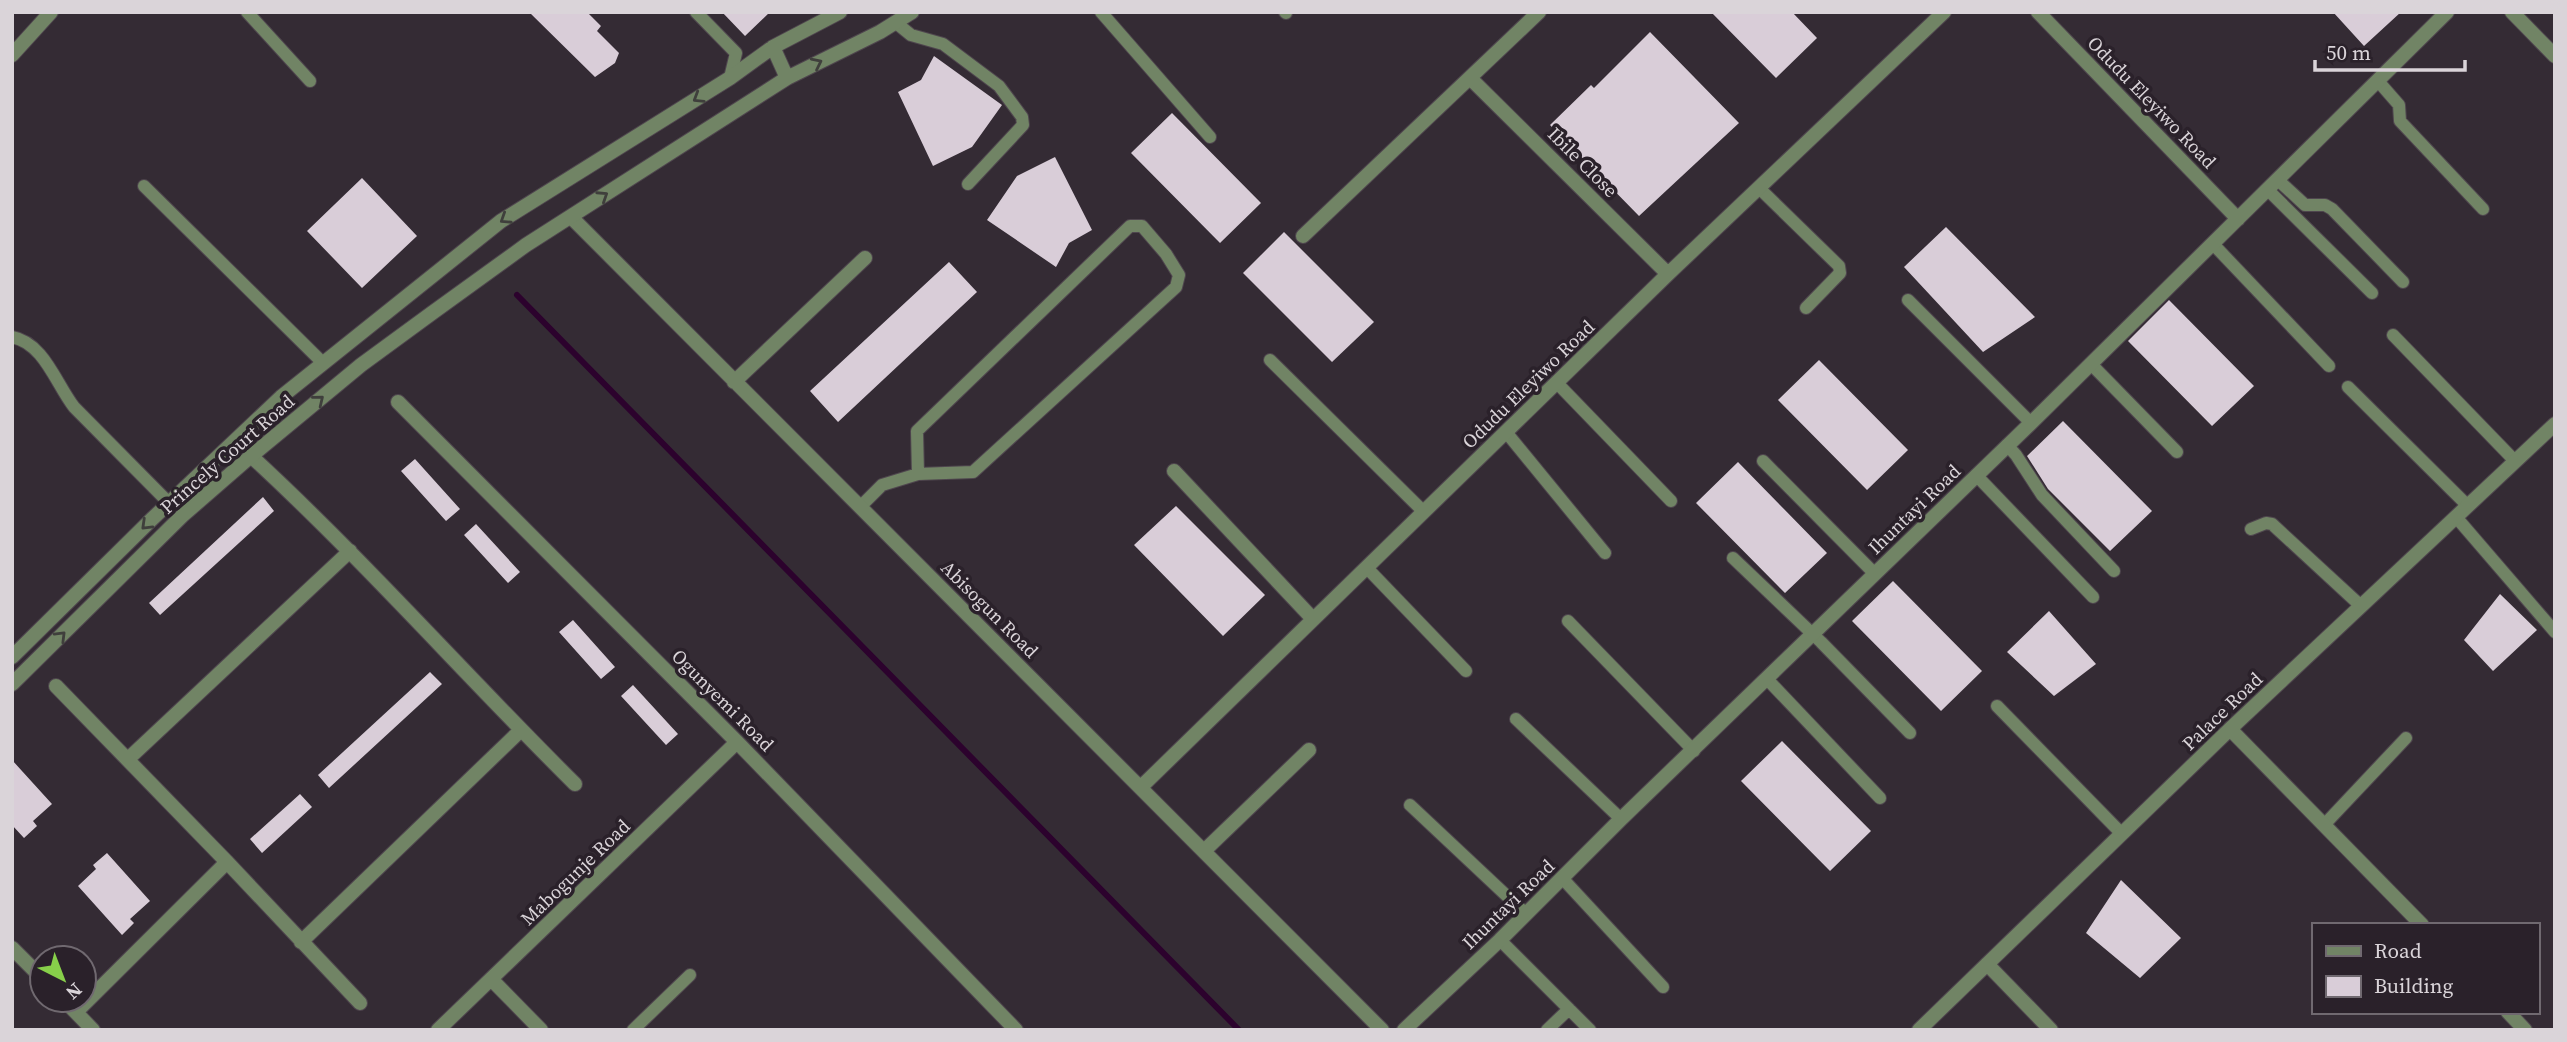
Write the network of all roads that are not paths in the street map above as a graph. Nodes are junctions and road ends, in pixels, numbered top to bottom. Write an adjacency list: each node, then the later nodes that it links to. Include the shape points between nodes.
1 (51, 12): 14 (street)
2 (247, 12): 19 (lane)
3 (696, 12): 16 (lane, via 736,53)
4 (840, 12): 13 (street)
5 (912, 12): 12 (street, Princely Court Road)
6 (1101, 12): 21 (lane)
7 (1539, 12): 18 (street)
8 (1944, 12): 25 (street, Odudu Eleyiwo Road)
9 (2038, 12): 28 (street, Odudu Eleyiwo Road)
10 (2447, 12): 20 (street, Ihuntayi Road)
11 (2512, 12): 15 (street)
12 (895, 22): 17 (street, Princely Court Road, one-way to 12); 22 (lane, via 911,35 943,44 981,72 999,86 1022,117 1023,125)
13 (773, 47): 16 (street); 17 (street)
14 (12, 55)
15 (2555, 56)
16 (730, 78): 40 (street, one-way to 40, via 500,221)
17 (788, 78): 27 (street, Princely Court Road, one-way to 17)
18 (1470, 78): 29 (street); 32 (street, Ibile Close)
19 (310, 81)
20 (2378, 81): 23 (street, Ihuntayi Road); 26 (lane, via 2399,105 2400,121)
21 (1209, 137)
22 (968, 184)
23 (2273, 185): 28 (street, Ihuntayi Road); 33 (lane, via 2305,205 2332,209); 34 (lane)
24 (144, 186): 40 (lane)
25 (1759, 188): 32 (street, Odudu Eleyiwo Road); 36 (lane, via 1839,266 1840,273)
26 (2483, 209)
27 (571, 217): 43 (street, Abisogun Road); 52 (street, Princely Court Road, one-way to 27, via 361,365)
28 (2238, 219): 30 (street, Ihuntayi Road)
29 (1303, 236)
30 (2213, 244): 41 (street, Ihuntayi Road); 42 (lane)
31 (865, 257): 43 (street)
32 (1668, 274): 44 (street, Odudu Eleyiwo Road)
33 (2403, 282)
34 (2372, 293)
35 (1908, 300): 47 (lane)
36 (1806, 308)
37 (2393, 335): 54 (lane)
38 (12, 337): 59 (lane, via 26,341 39,354 74,407)
39 (1270, 360): 62 (lane)
40 (323, 363): 59 (street)
41 (2091, 364): 47 (street, Ihuntayi Road); 51 (lane)
42 (2329, 366)
43 (734, 382): 61 (street, Abisogun Road)
44 (1557, 383): 49 (street, Odudu Eleyiwo Road); 58 (lane)
45 (2347, 387): 60 (lane)
46 (398, 402): 88 (street, Ogunyemi Road)
47 (2031, 423): 50 (street, Ihuntayi Road)
48 (2555, 424): 54 (street, Palace Road)
49 (1506, 432): 62 (street, Odudu Eleyiwo Road); 66 (lane)
50 (2007, 446): 57 (street, Ihuntayi Road); 69 (lane, via 2042,495)
51 (2177, 452)
52 (251, 456): 65 (street); 80 (street, Princely Court Road, one-way to 52, via 182,516)
53 (1763, 461): 70 (lane)
54 (2515, 461): 60 (street, Palace Road)
55 (1174, 471): 73 (street)
56 (918, 474): 56 (lane, via 973,472 1176,287 1179,275 1142,226 1130,226 917,431); 61 (lane, via 883,485)
57 (1976, 475): 70 (street, Ihuntayi Road); 71 (lane)
58 (1671, 501)
59 (169, 503): 77 (street, one-way to 77)
60 (2468, 506): 63 (street, Palace Road)
61 (860, 507): 93 (street, Abisogun Road)
62 (1424, 512): 68 (street, Odudu Eleyiwo Road)
63 (2455, 517): 72 (street, Palace Road); 75 (lane)
64 (2251, 529): 72 (lane, via 2272,523)
65 (350, 551): 85 (street); 91 (street)
66 (1605, 553)
67 (1734, 558): 76 (lane)
68 (1367, 568): 73 (street, Odudu Eleyiwo Road); 78 (lane)
69 (2114, 571)
70 (1875, 574): 76 (street, Ihuntayi Road)
71 (2093, 597)
72 (2361, 607): 84 (street, Palace Road)
73 (1313, 620): 93 (street, Odudu Eleyiwo Road)
74 (1568, 621): 90 (lane)
75 (2555, 632)
76 (1813, 634): 79 (street, Ihuntayi Road); 86 (lane)
77 (12, 657)
78 (1466, 671)
79 (1767, 679): 90 (street, Ihuntayi Road); 94 (lane)
80 (12, 684)
81 (56, 686): 91 (street)
82 (1997, 706): 98 (lane)
83 (1516, 719): 96 (lane)
84 (2230, 729): 97 (street); 98 (street, Palace Road)
85 (521, 730): 92 (street); 105 (street)
86 (1910, 733)
87 (2406, 738): 97 (lane)
88 (737, 742): 110 (street, Mabogunje Road); 121 (street, Ogunyemi Road)
89 (1309, 750): 99 (street)
90 (1694, 751): 96 (street, Ihuntayi Road)
91 (128, 759): 100 (street)
92 (575, 784)
93 (1141, 787): 99 (street, Abisogun Road)
94 (1880, 797)
95 (1410, 805): 102 (lane)
96 (1621, 820): 101 (street, Ihuntayi Road)
97 (2325, 825): 103 (street)
98 (2122, 834): 108 (street, Palace Road)
99 (1204, 851): 122 (street, Abisogun Road)
100 (227, 862): 105 (street); 112 (street)
101 (1563, 879): 102 (street, Ihuntayi Road); 111 (lane)
102 (1526, 914): 104 (street, Ihuntayi Road)
103 (2420, 923)
104 (1500, 940): 114 (lane); 123 (street, Ihuntayi Road)
105 (301, 942): 113 (street)
106 (12, 948): 107 (street)
107 (28, 964)
108 (1987, 964): 126 (street, Palace Road); 127 (street)
109 (690, 975): 120 (lane)
110 (492, 980): 118 (street, Mabogunje Road); 119 (street)
111 (1663, 987)
112 (98, 990)
113 (360, 1003)
114 (1569, 1009): 124 (lane); 125 (lane)
115 (78, 1014): 117 (street)
116 (2510, 1014): 128 (street)
117 (93, 1030)
118 (438, 1030)
119 (541, 1030)
120 (633, 1030)
121 (1016, 1030)
122 (1382, 1030)
123 (1404, 1030)
124 (1547, 1030)
125 (1590, 1030)
126 (1919, 1030)
127 (2051, 1030)
128 (2525, 1030)

